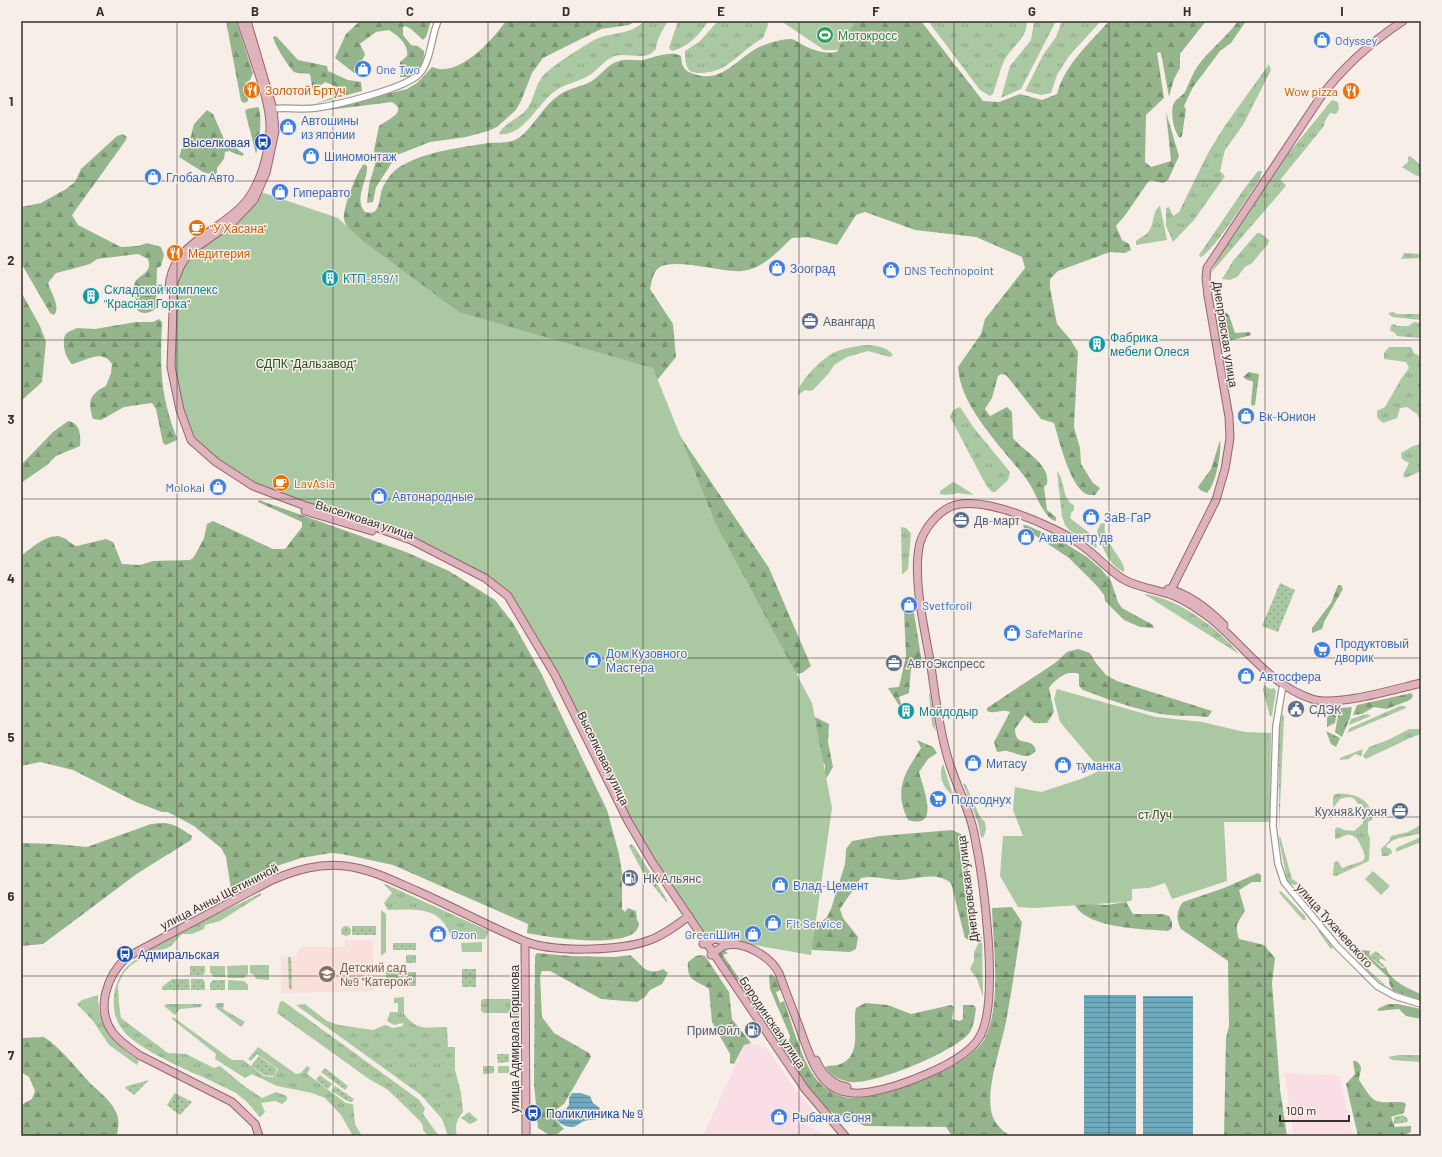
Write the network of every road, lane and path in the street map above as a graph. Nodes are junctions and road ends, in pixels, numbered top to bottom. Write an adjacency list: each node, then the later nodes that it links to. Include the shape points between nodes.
1 (241, 21): 5 (main road)
2 (247, 21): 5 (main road)
3 (438, 21): 5 (street, via 425,65 421,73 409,81 369,95 316,108)
4 (1403, 21): 6 (main road, Днепровская улица, via 1335,76 1208,268 1207,287 1230,438 1226,469 1216,500)
5 (271, 109): 9 (main road, Выселковая улица, via 269,134 256,187 231,216 186,249 170,276 168,371 176,410 188,442 214,465 261,495 410,544 496,589 510,605 533,642 625,824)
6 (1170, 592): 8 (main road, via 1212,620); 11 (main road, Днепровская улица, via 1125,576 1094,550 1063,530 1024,512 992,503 965,500 950,503 934,516 918,541 918,598 925,643 945,756 972,832 984,932 987,980 982,1024 978,1034 961,1052 937,1065 870,1088 852,1088 836,1084 817,1063 777,964 759,950 720,939); 12 (main road, Днепровская улица, via 1123,579 1092,553 1063,534 1023,516 988,506 965,504 946,509 931,523 920,542 920,598 937,706 947,754 974,832 988,948 989,998 985,1025 976,1044 963,1056 939,1068 870,1092 850,1093 834,1088 819,1076 814,1067 778,970 766,957 735,946 725,946)
7 (1421, 683): 8 (main road, via 1326,701 1312,699)
8 (1283, 684): 13 (street, улица Тухачевского, via 1276,726 1273,826 1278,864 1284,882 1342,951 1376,986 1395,996)
9 (687, 917): 10 (main road, улица Анны Щетининой, via 651,940 633,945 613,948 571,948); 11 (main road, Бородинская улица)
10 (526, 942): 14 (main road, улица Анны Щетининой, via 377,874 331,865 294,871 272,880 127,957 118,966 107,986 105,1013 113,1032 124,1045 139,1055 232,1102 255,1124); 15 (main road, улица Адмирала Горшкова)
11 (704, 943): 12 (main road, Бородинская улица)
12 (712, 954): 16 (main road, Бородинская улица, via 801,1088); 17 (main road, Бородинская улица, via 805,1089)
13 (1421, 1004)
14 (259, 1136)
15 (526, 1136)
16 (841, 1136)
17 (845, 1136)

